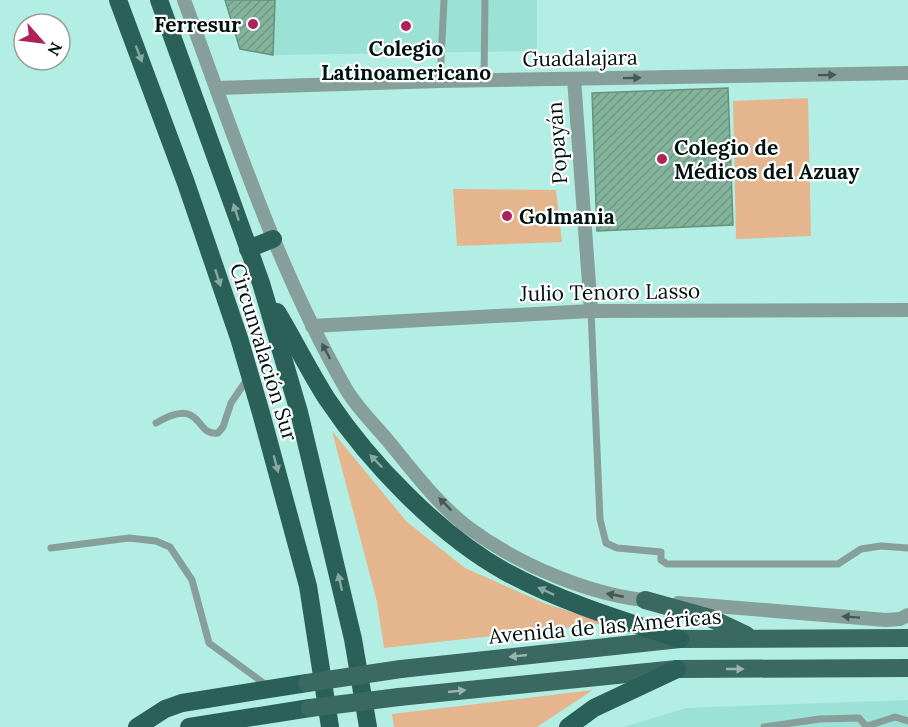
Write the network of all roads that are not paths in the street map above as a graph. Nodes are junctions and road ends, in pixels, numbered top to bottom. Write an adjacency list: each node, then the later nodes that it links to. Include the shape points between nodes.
1 (118, 0): 17 (highway, Circunvalación Sur, one-way to 17, via 186,183)
2 (159, 0): 12 (highway, Circunvalación Sur, one-way to 2)
3 (184, 0): 10 (street)
4 (444, 0): 9 (lane)
5 (485, 0): 8 (lane)
6 (908, 74): 7 (street, Guadalajara, one-way to 6)
7 (573, 79): 8 (street, Guadalajara); 15 (street, Popayán)
8 (484, 80): 9 (street, Guadalajara)
9 (440, 81): 10 (street, Guadalajara)
10 (217, 88): 11 (street)
11 (273, 239): 12 (highway); 16 (street)
12 (248, 249): 13 (highway, Circunvalación Sur)
13 (261, 283): 25 (highway, one-way to 13, via 578,606 505,571 446,530 367,450 327,399); 35 (highway, Circunvalación Sur, one-way to 13, via 353,639 299,412)
14 (908, 310): 15 (street, Julio Tenoro Lasso)
15 (591, 311): 16 (street, Julio Tenoro Lasso); 19 (lane, via 600,519 606,543 617,548 661,552 661,560 667,564 838,564 861,549)
16 (312, 326): 21 (street, one-way to 16, via 605,593 540,570 469,528 424,484 348,392)
17 (250, 375): 18 (lane, via 231,403 218,433 209,432 190,414 175,412); 34 (highway, Circunvalación Sur, one-way to 34, via 308,586)
18 (156, 423)
19 (908, 548)
20 (51, 549): 29 (lane, via 129,538 156,541 170,548 192,580 209,643)
21 (645, 600): 22 (street, one-way to 21, via 886,620); 23 (main road, via 710,618)
22 (908, 615)
23 (750, 637): 24 (main road, Avenida de las Américas); 25 (main road, Avenida de las Américas)
24 (908, 638)
25 (680, 639): 28 (main road, Avenida de las Américas, one-way to 28, bridge)
26 (677, 669): 27 (main road, one-way to 27); 30 (main road, one-way to 26, bridge); 36 (highway, via 594,708)
27 (906, 669)
28 (307, 683): 29 (highway)
29 (271, 688): 32 (highway, via 182,703)
30 (310, 708): 33 (highway)
31 (908, 721): 38 (lane, via 895,717)
32 (137, 727)
33 (189, 727)
34 (330, 727)
35 (368, 727)
36 (568, 727)
37 (764, 727): 38 (lane, via 859,718)
38 (867, 727)

